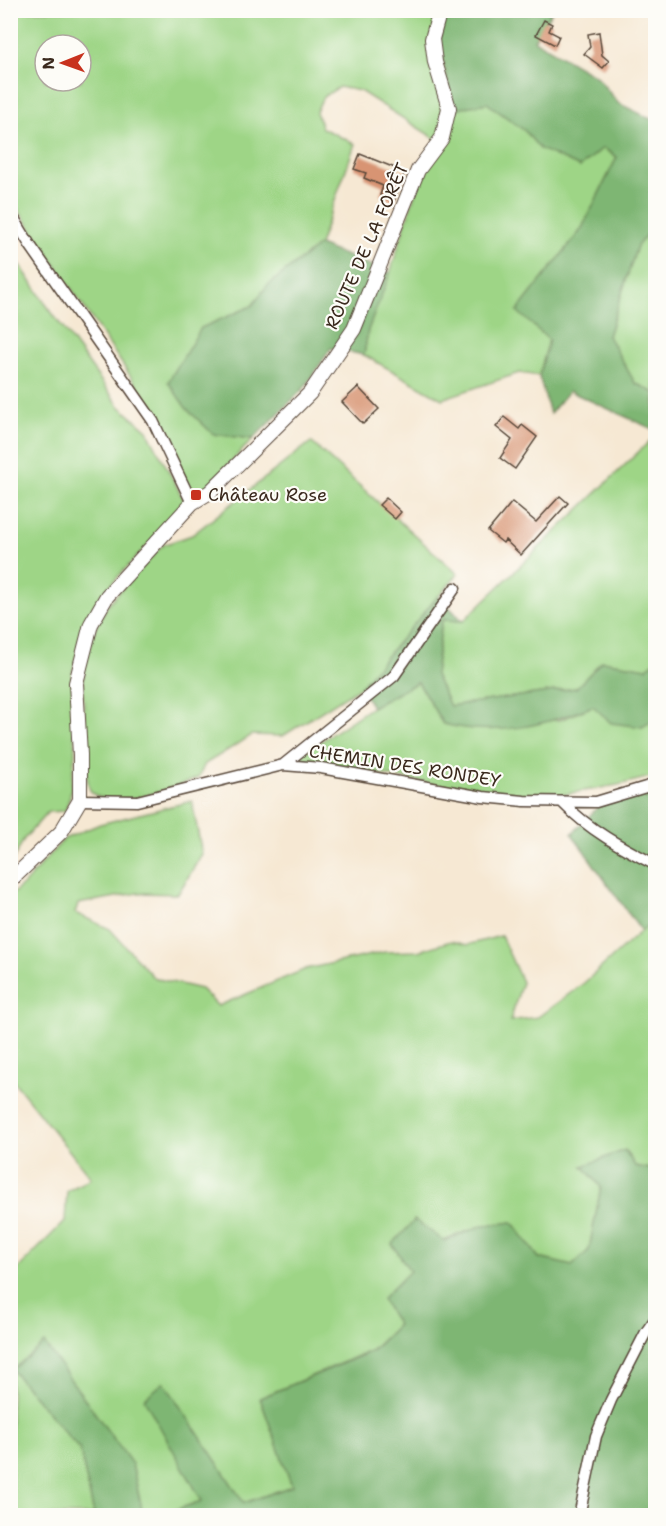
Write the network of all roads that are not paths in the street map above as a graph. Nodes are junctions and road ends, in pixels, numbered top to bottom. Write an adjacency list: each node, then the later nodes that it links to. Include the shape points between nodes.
1 (440, 10): 3 (street, ROUTE DE LA FORÊT, via 432,39 449,108 442,138 418,170 354,329 310,393 210,492)
2 (10, 212): 3 (street, via 153,421)
3 (192, 503): 7 (street, ROUTE DE LA FORÊT, via 107,596 90,624 76,683)
4 (455, 588): 5 (street, via 394,676)
5 (283, 765): 7 (street, CHEMIN DES RONDEY, via 137,801); 8 (street, CHEMIN DES RONDEY, via 321,768 483,797)
6 (656, 784): 8 (street, CHEMIN DES RONDEY, via 596,802)
7 (80, 800): 10 (street, via 61,832)
8 (562, 802): 9 (street, via 578,819 611,842)
9 (656, 865)
10 (10, 881)
11 (656, 1318): 12 (street, via 596,1436)
12 (579, 1515)

